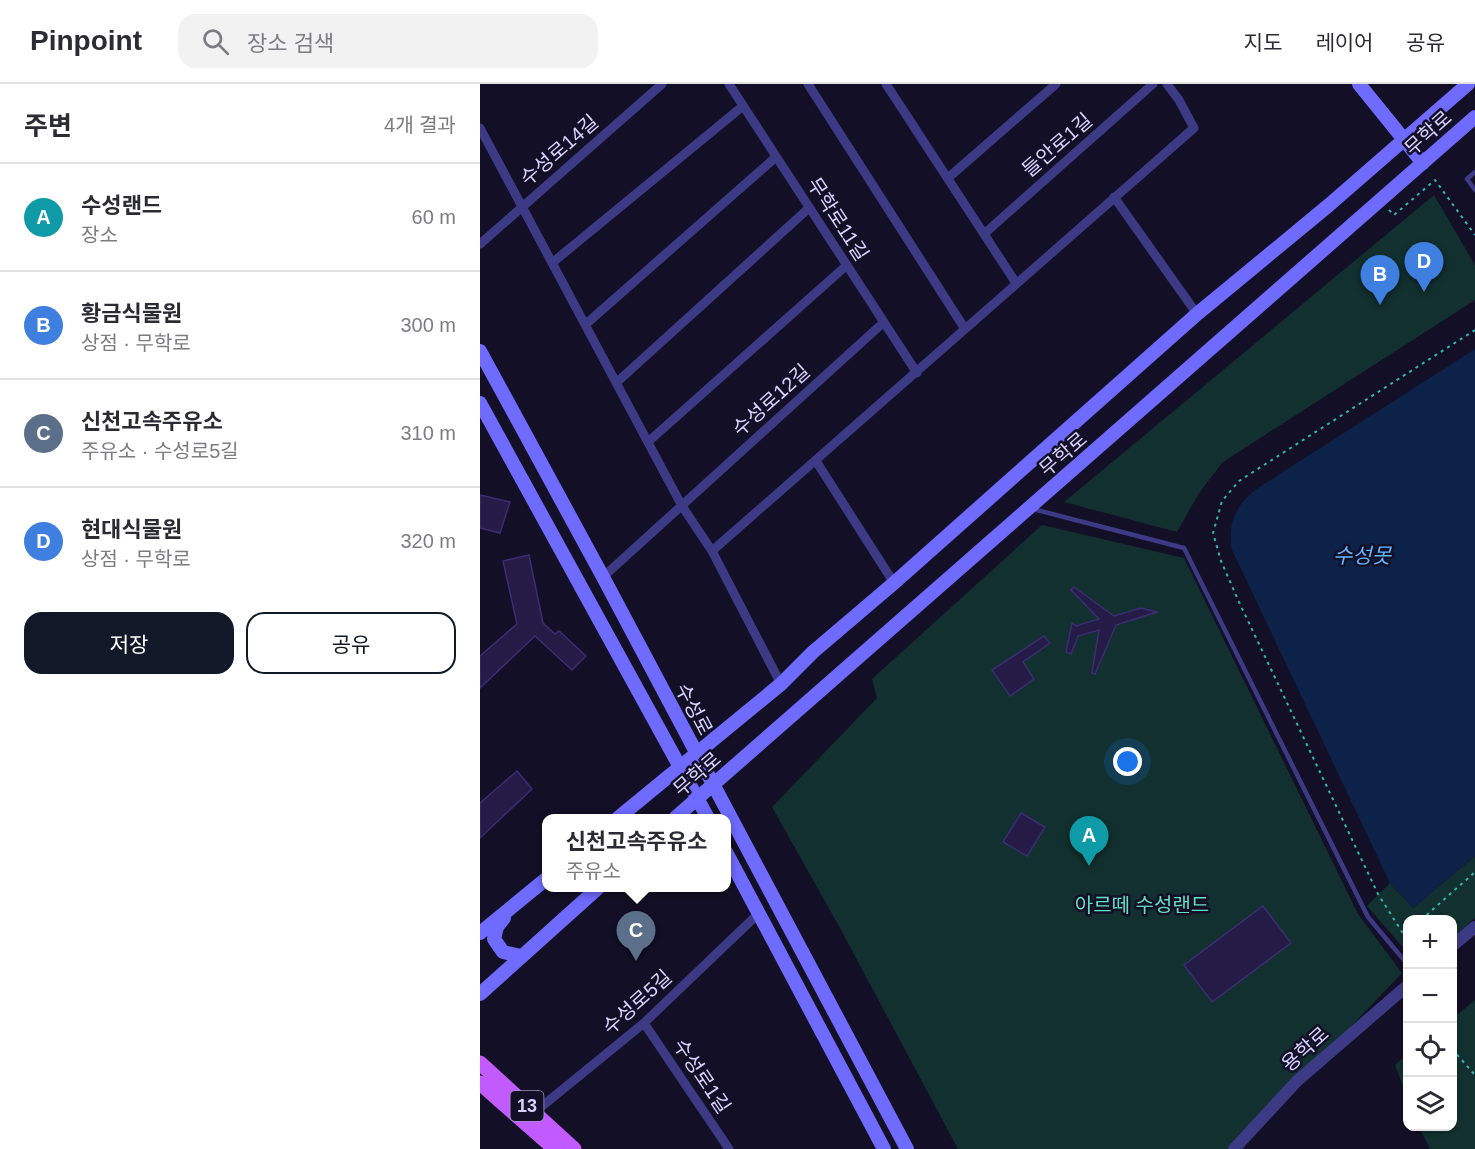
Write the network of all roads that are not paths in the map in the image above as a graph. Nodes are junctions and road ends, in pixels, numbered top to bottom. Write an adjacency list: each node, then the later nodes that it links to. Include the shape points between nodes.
1 (662, 84): 20 (street, 수성로14길)
2 (729, 84): 10 (street, 무학로11길)
3 (808, 84): 30 (street)
4 (886, 84): 17 (street)
5 (1056, 84): 17 (street)
6 (1153, 84): 22 (street, 들안로1길)
7 (1167, 84): 19 (street, via 1194,128)
8 (1359, 84): 13 (main road)
9 (1468, 84): 13 (main road, 무학로)
10 (743, 106): 14 (street, 무학로11길); 24 (street)
11 (1475, 117): 15 (main road, 무학로)
12 (480, 128): 20 (street)
13 (1404, 139): 15 (main road); 27 (main road, 무학로)
14 (776, 157): 21 (street, 무학로11길); 29 (street)
15 (1423, 163): 38 (main road, 무학로)
16 (1475, 172): 18 (lane, via 1467,179)
17 (948, 178): 22 (street)
18 (1475, 190)
19 (1114, 197): 26 (street); 27 (street)
20 (523, 206): 23 (street, 수성로14길); 24 (street)
21 (809, 208): 25 (street, 무학로11길); 33 (street)
22 (984, 234): 26 (street)
23 (480, 244)
24 (552, 263): 29 (street)
25 (846, 265): 28 (street, 무학로11길); 35 (street)
26 (1016, 283): 30 (street)
27 (1197, 314): 41 (main road, 무학로)
28 (884, 322): 32 (street, 무학로11길); 37 (street, 수성로12길)
29 (586, 324): 33 (street)
30 (965, 329): 32 (street)
31 (480, 351): 40 (main road, 수성로)
32 (917, 373): 36 (street)
33 (616, 383): 35 (street)
34 (480, 404): 44 (main road, 수성로)
35 (648, 442): 37 (street)
36 (816, 461): 39 (street); 41 (street)
37 (682, 506): 39 (street); 40 (street, 수성로12길)
38 (1030, 508): 45 (main road, 무학로); 61 (lane, via 1184,548 1368,916)
39 (712, 551): 42 (street)
40 (603, 577): 43 (main road, 수성로)
41 (894, 583): 42 (main road, 무학로)
42 (781, 684): 43 (main road, 무학로)
43 (696, 753): 44 (main road, 무학로); 45 (main road, 수성로)
44 (680, 766): 46 (main road, 수성로); 47 (main road, 무학로)
45 (712, 786): 46 (main road, 무학로); 50 (main road, 수성로)
46 (697, 799): 48 (main road, 무학로); 49 (main road, 수성로)
47 (624, 814)
48 (680, 814)
49 (705, 814)
50 (727, 814)
51 (731, 821): 72 (main road, 수성로)
52 (731, 861): 56 (main road)
53 (542, 882): 55 (main road)
54 (593, 892): 60 (main road)
55 (512, 907): 58 (main road); 60 (main road, via 497,927 494,939 502,952)
56 (759, 913): 64 (street, 수성로5길); 71 (main road)
57 (1475, 927): 59 (street)
58 (480, 933)
59 (1457, 942)
60 (521, 956): 63 (main road)
61 (1403, 960)
62 (1403, 988): 73 (street, 용학로, via 1297,1081)
63 (480, 994)
64 (644, 1023): 67 (street, 수성로5길); 70 (street, 수성로1길)
65 (480, 1063): 67 (main road, 13)
66 (480, 1083): 68 (main road, 13)
67 (535, 1112): 69 (main road, 13)
68 (555, 1149)
69 (574, 1149)
70 (729, 1149)
71 (884, 1149)
72 (907, 1149)
73 (1234, 1149)

